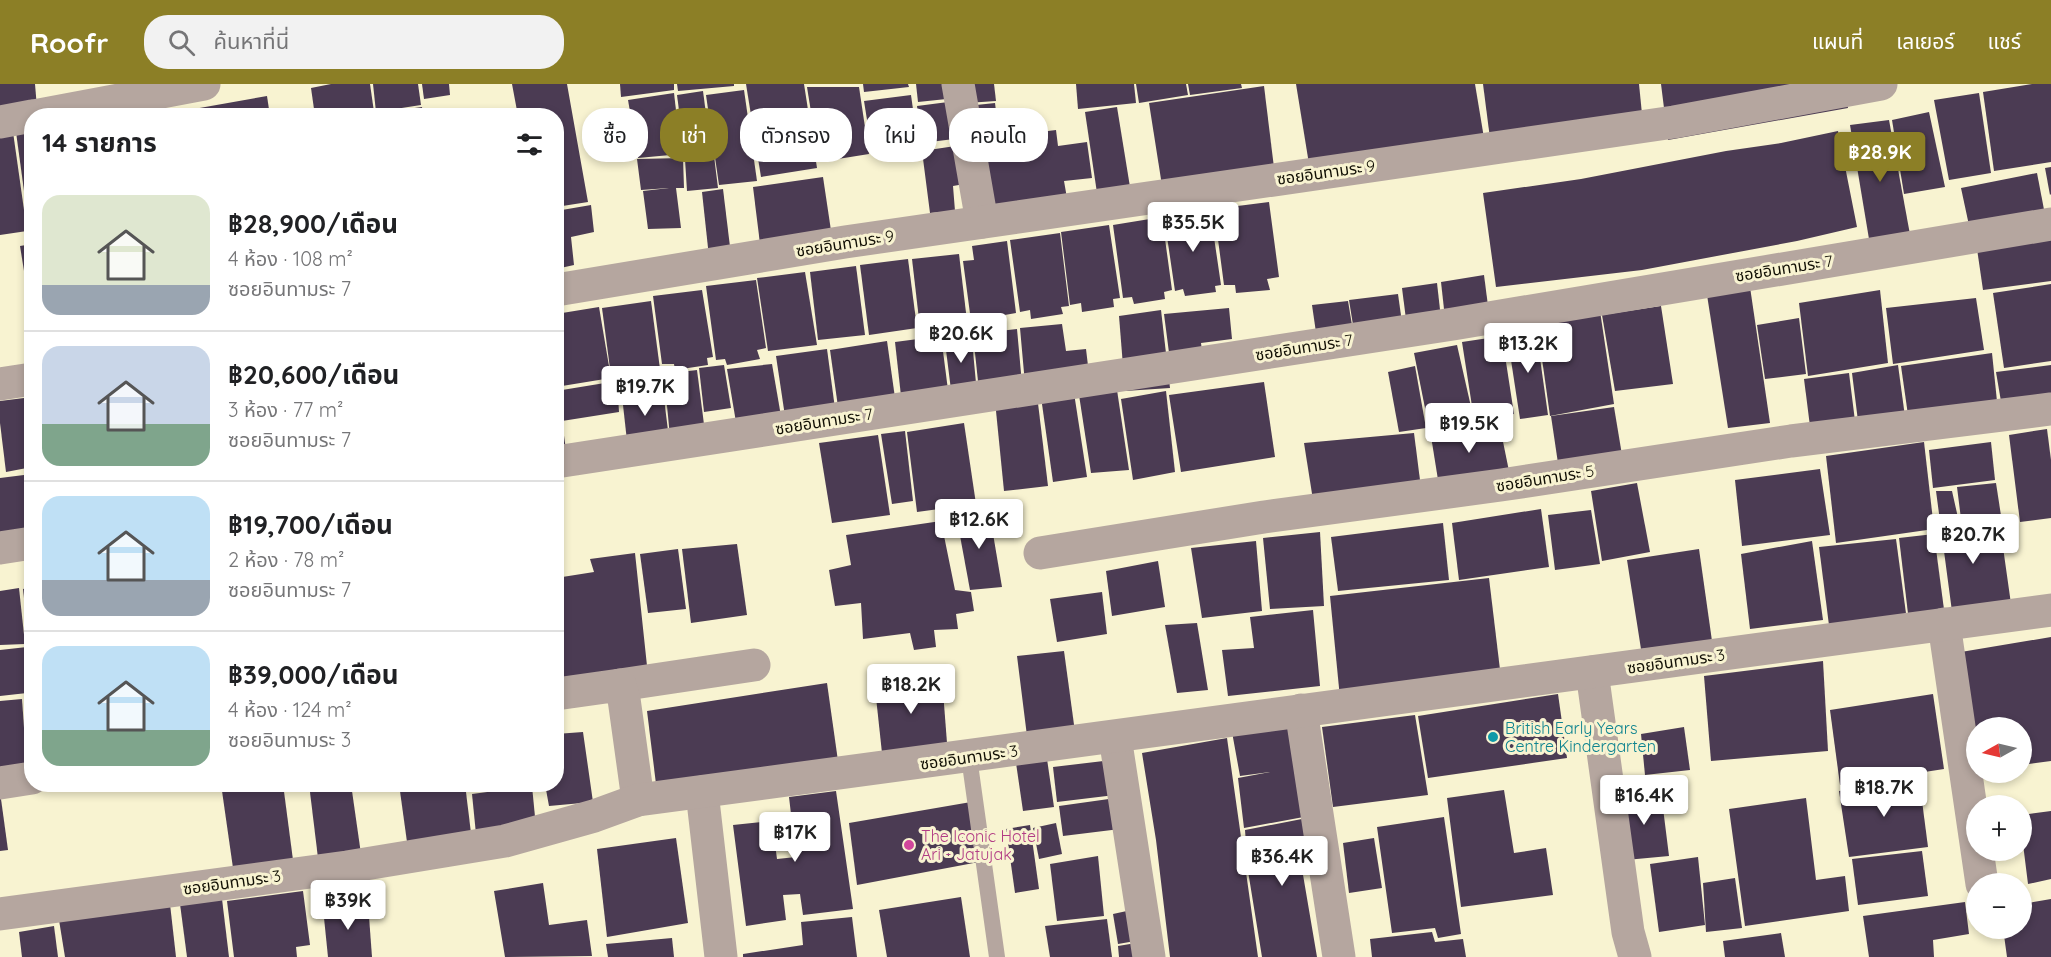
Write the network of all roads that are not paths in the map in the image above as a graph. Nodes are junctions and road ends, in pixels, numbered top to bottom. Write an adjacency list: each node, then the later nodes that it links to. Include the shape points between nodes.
1 (204, 84): 4 (street)
2 (958, 84): 7 (street)
3 (1881, 84): 7 (street, ซอยอินทามระ 9, via 1662,123)
4 (76, 108)
5 (24, 118): 6 (street)
6 (0, 122)
7 (982, 222): 9 (street, ซอยอินทามระ 9)
8 (2051, 224): 13 (street, ซอยอินทามระ 7, via 1453,324)
9 (564, 290)
10 (24, 380): 11 (street)
11 (0, 384)
12 (2051, 409): 16 (street, ซอยอินทามระ 5, via 1791,441)
13 (564, 461)
14 (24, 544): 15 (street)
15 (0, 548)
16 (1040, 553)
17 (2051, 610): 18 (street, ซอยอินทามระ 3)
18 (1944, 624): 20 (street, ซอยอินทามระ 3); 30 (street)
19 (754, 664): 21 (street)
20 (1592, 672): 23 (street, ซอยอินทามระ 3); 36 (street, via 1628,932)
21 (620, 685): 22 (street); 29 (street)
22 (564, 693)
23 (1301, 710): 24 (street, ซอยอินทามระ 3); 35 (street)
24 (1115, 737): 25 (street, ซอยอินทามระ 3); 34 (street)
25 (969, 757): 28 (street, ซอยอินทามระ 3); 33 (lane)
26 (24, 779): 27 (street)
27 (0, 783)
28 (702, 792): 29 (street, ซอยอินทามระ 3); 32 (street)
29 (638, 800): 31 (street, ซอยอินทามระ 3, via 504,842)
30 (1980, 873)
31 (0, 914)
32 (721, 957)
33 (998, 957)
34 (1149, 957)
35 (1339, 957)
36 (1635, 957)

